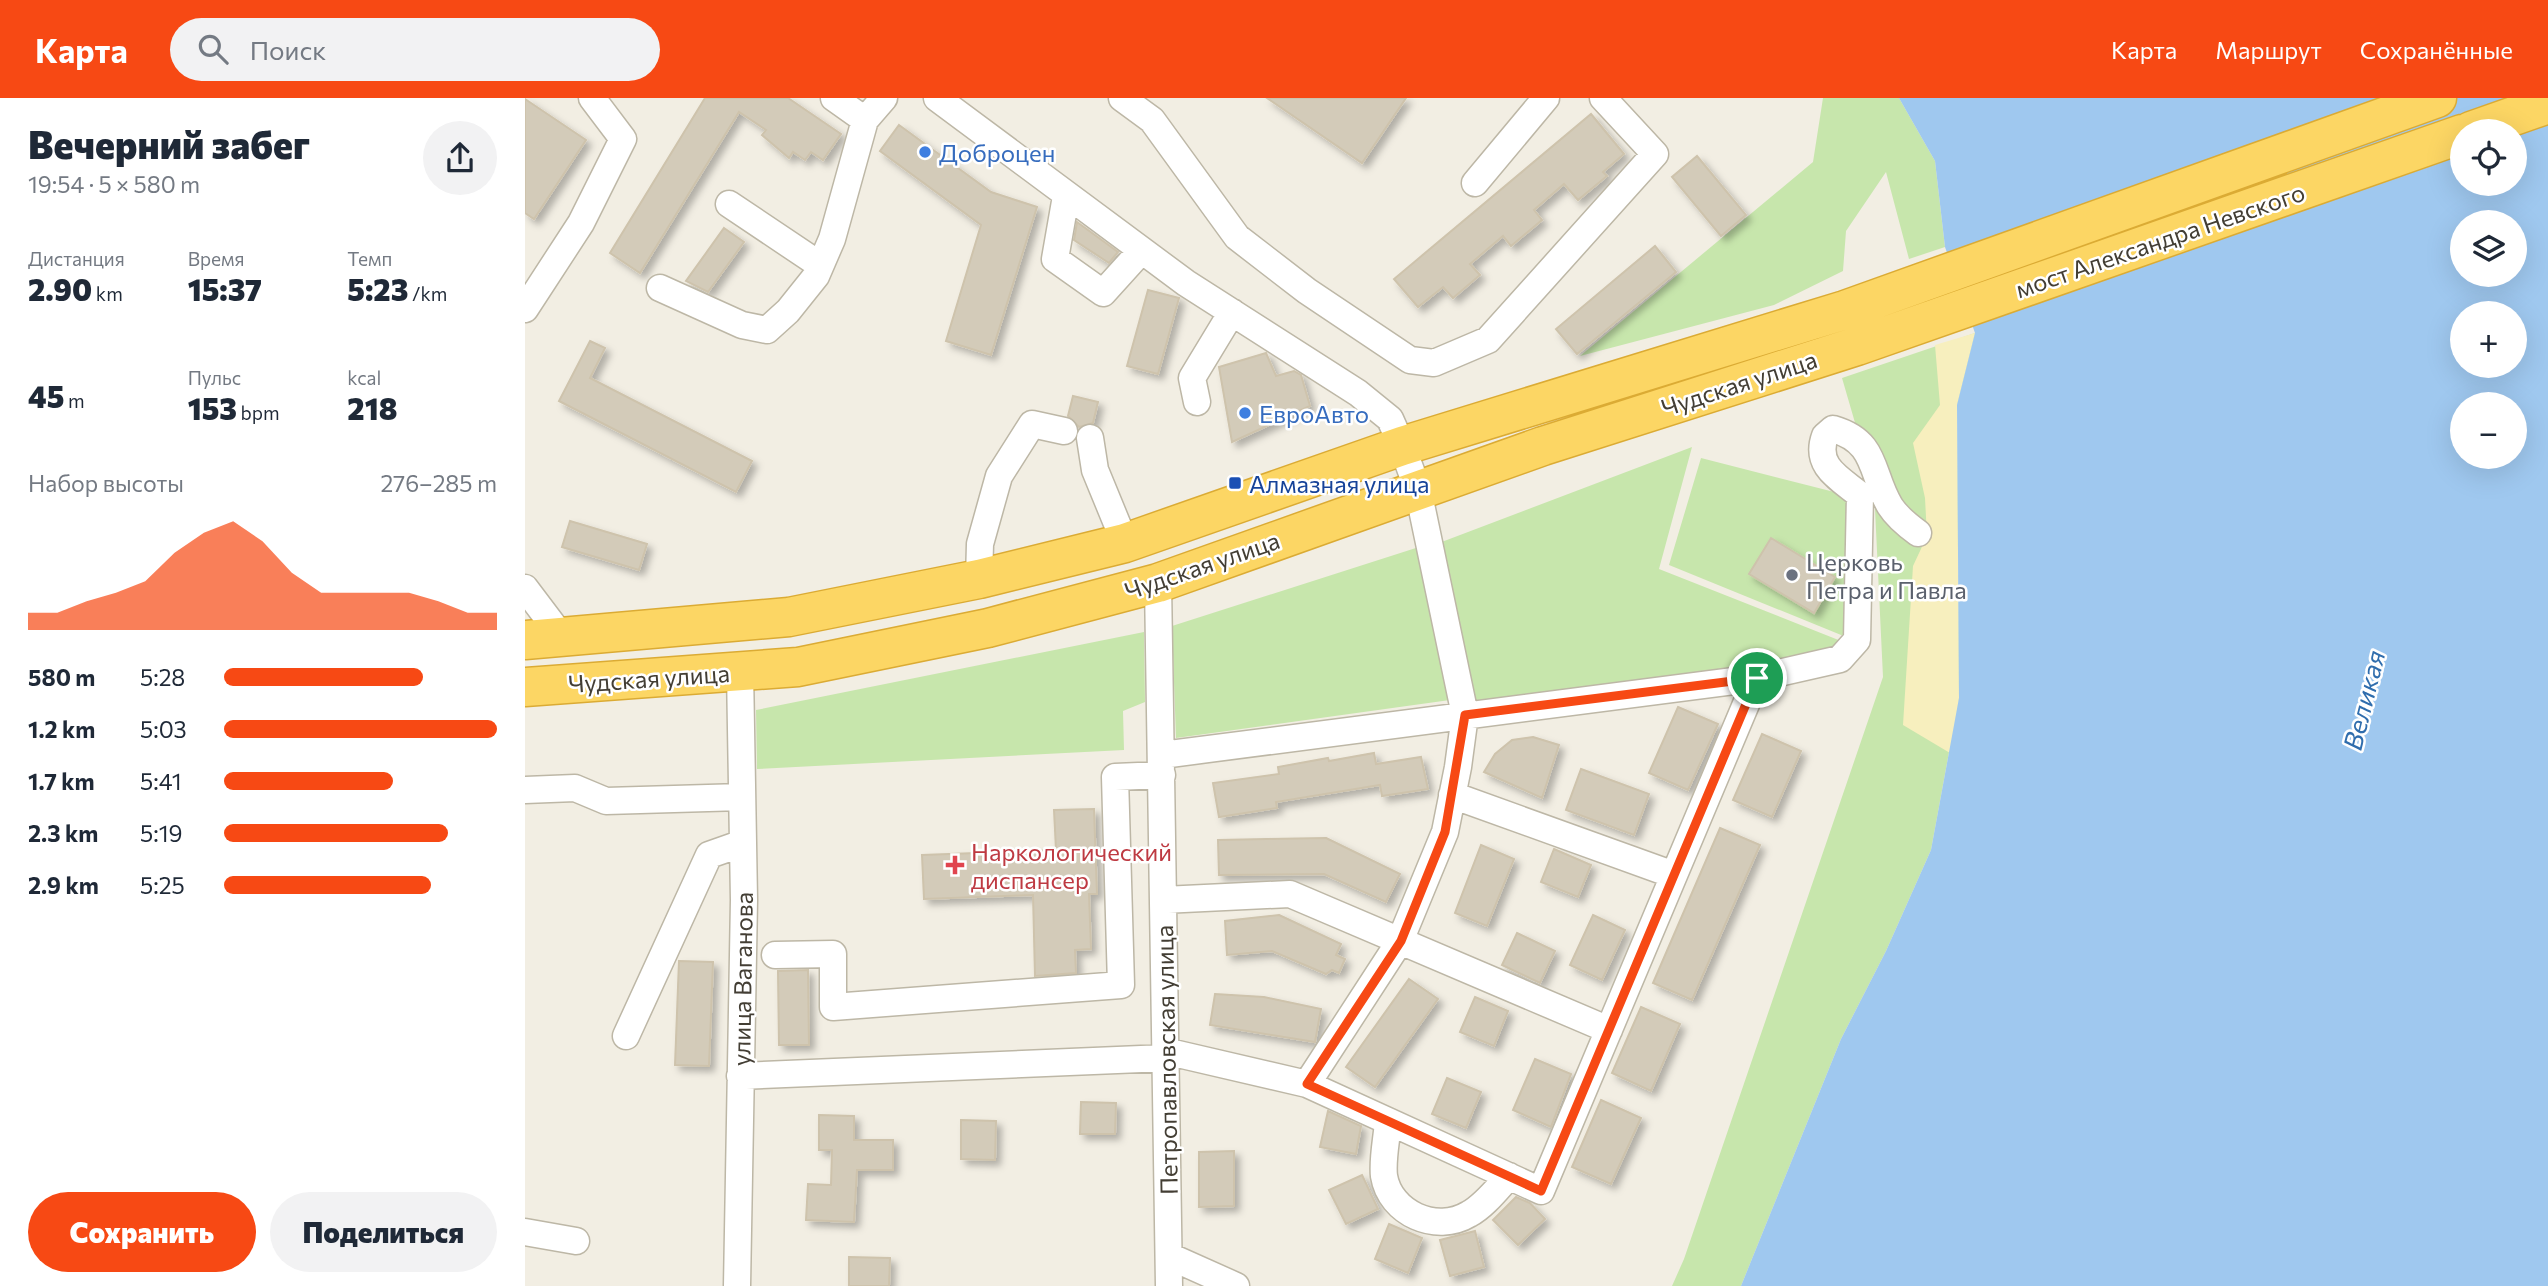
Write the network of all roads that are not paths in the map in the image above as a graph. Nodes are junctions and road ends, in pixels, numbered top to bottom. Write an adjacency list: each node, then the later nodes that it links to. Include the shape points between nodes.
1 (591, 98): 19 (street, via 623,139 581,223)
2 (834, 98): 11 (street)
3 (884, 98): 11 (street)
4 (937, 98): 14 (street)
5 (1122, 98): 7 (street, via 1152,120 1237,237 1410,360 1434,363 1487,340 1655,154)
6 (1546, 98): 13 (street)
7 (1603, 98)
8 (2437, 98): 20 (highway, мост Александра Невского)
9 (2548, 104): 10 (highway)
10 (2505, 119)
11 (865, 120): 17 (street, via 832,239)
12 (2450, 138): 23 (highway, мост Александра Невского)
13 (1475, 183)
14 (1066, 196): 16 (street); 16 (street, via 1055,259 1103,293)
15 (729, 204): 17 (street)
16 (1142, 251): 21 (street)
17 (820, 265): 18 (street, via 788,311 767,330 742,326)
18 (660, 288)
19 (528, 297)
20 (1845, 310): 27 (highway, Чудская улица)
21 (1228, 318): 22 (street); 24 (street, via 1192,377); 27 (street, via 1358,393 1389,419)
22 (1259, 343)
23 (1857, 346): 28 (highway, Чудская улица)
24 (1197, 402)
25 (1064, 431): 31 (street, via 1032,424 999,476 980,544)
26 (1090, 438): 30 (street, via 1095,470)
27 (1402, 446): 28 (street); 30 (highway, Чудская улица)
28 (1418, 490): 32 (highway, Чудская улица); 41 (street)
29 (1918, 533): 39 (street, via 1889,504 1867,451 1858,440 1833,429 1825,436 1821,457 1829,471 1860,495 1857,640 1840,659)
30 (1125, 543): 31 (highway, Чудская улица)
31 (979, 579): 34 (highway, Чудская улица); 35 (highway, via 970,599 974,615)
32 (1158, 583): 35 (highway, Чудская улица); 42 (street, Петропавловская улица)
33 (525, 588): 36 (street)
34 (864, 602): 36 (highway, Чудская улица, via 789,617); 37 (highway, via 878,614 883,634)
35 (988, 628): 37 (highway, Чудская улица)
36 (543, 638)
37 (873, 651): 38 (highway, Чудская улица, via 798,667)
38 (740, 671): 40 (highway, Чудская улица); 45 (street, улица Ваганова)
39 (1757, 678): 41 (street); 47 (street)
40 (525, 687)
41 (1465, 715): 42 (street); 44 (street)
42 (1162, 765): 48 (street, Петропавловская улица); 50 (street, via 1115,777 1121,985 833,1007 833,954)
43 (525, 790): 45 (street, via 575,788 606,801)
44 (1452, 795): 47 (street); 49 (street, via 1445,832)
45 (742, 797): 46 (street, улица Ваганова)
46 (743, 843): 52 (street, via 709,855); 54 (street, улица Ваганова)
47 (1674, 875): 51 (street)
48 (1163, 900): 49 (street, via 1290,894); 53 (street, Петропавловская улица)
49 (1401, 941): 51 (street); 55 (street)
50 (775, 955)
51 (1609, 1030): 57 (street, via 1541,1191)
52 (626, 1036)
53 (1165, 1054): 54 (street); 55 (street); 60 (street, Петропавловская улица)
54 (740, 1076): 61 (street, улица Ваганова)
55 (1307, 1084): 56 (street)
56 (1388, 1121): 57 (street); 57 (street, via 1384,1174 1389,1194 1403,1210 1420,1219 1443,1222 1469,1215)
57 (1509, 1177)
58 (525, 1232): 59 (street)
59 (576, 1241)
60 (1168, 1256): 62 (street, Петропавловская улица); 63 (street)
61 (737, 1286)
62 (1169, 1286)
63 (1236, 1286)

